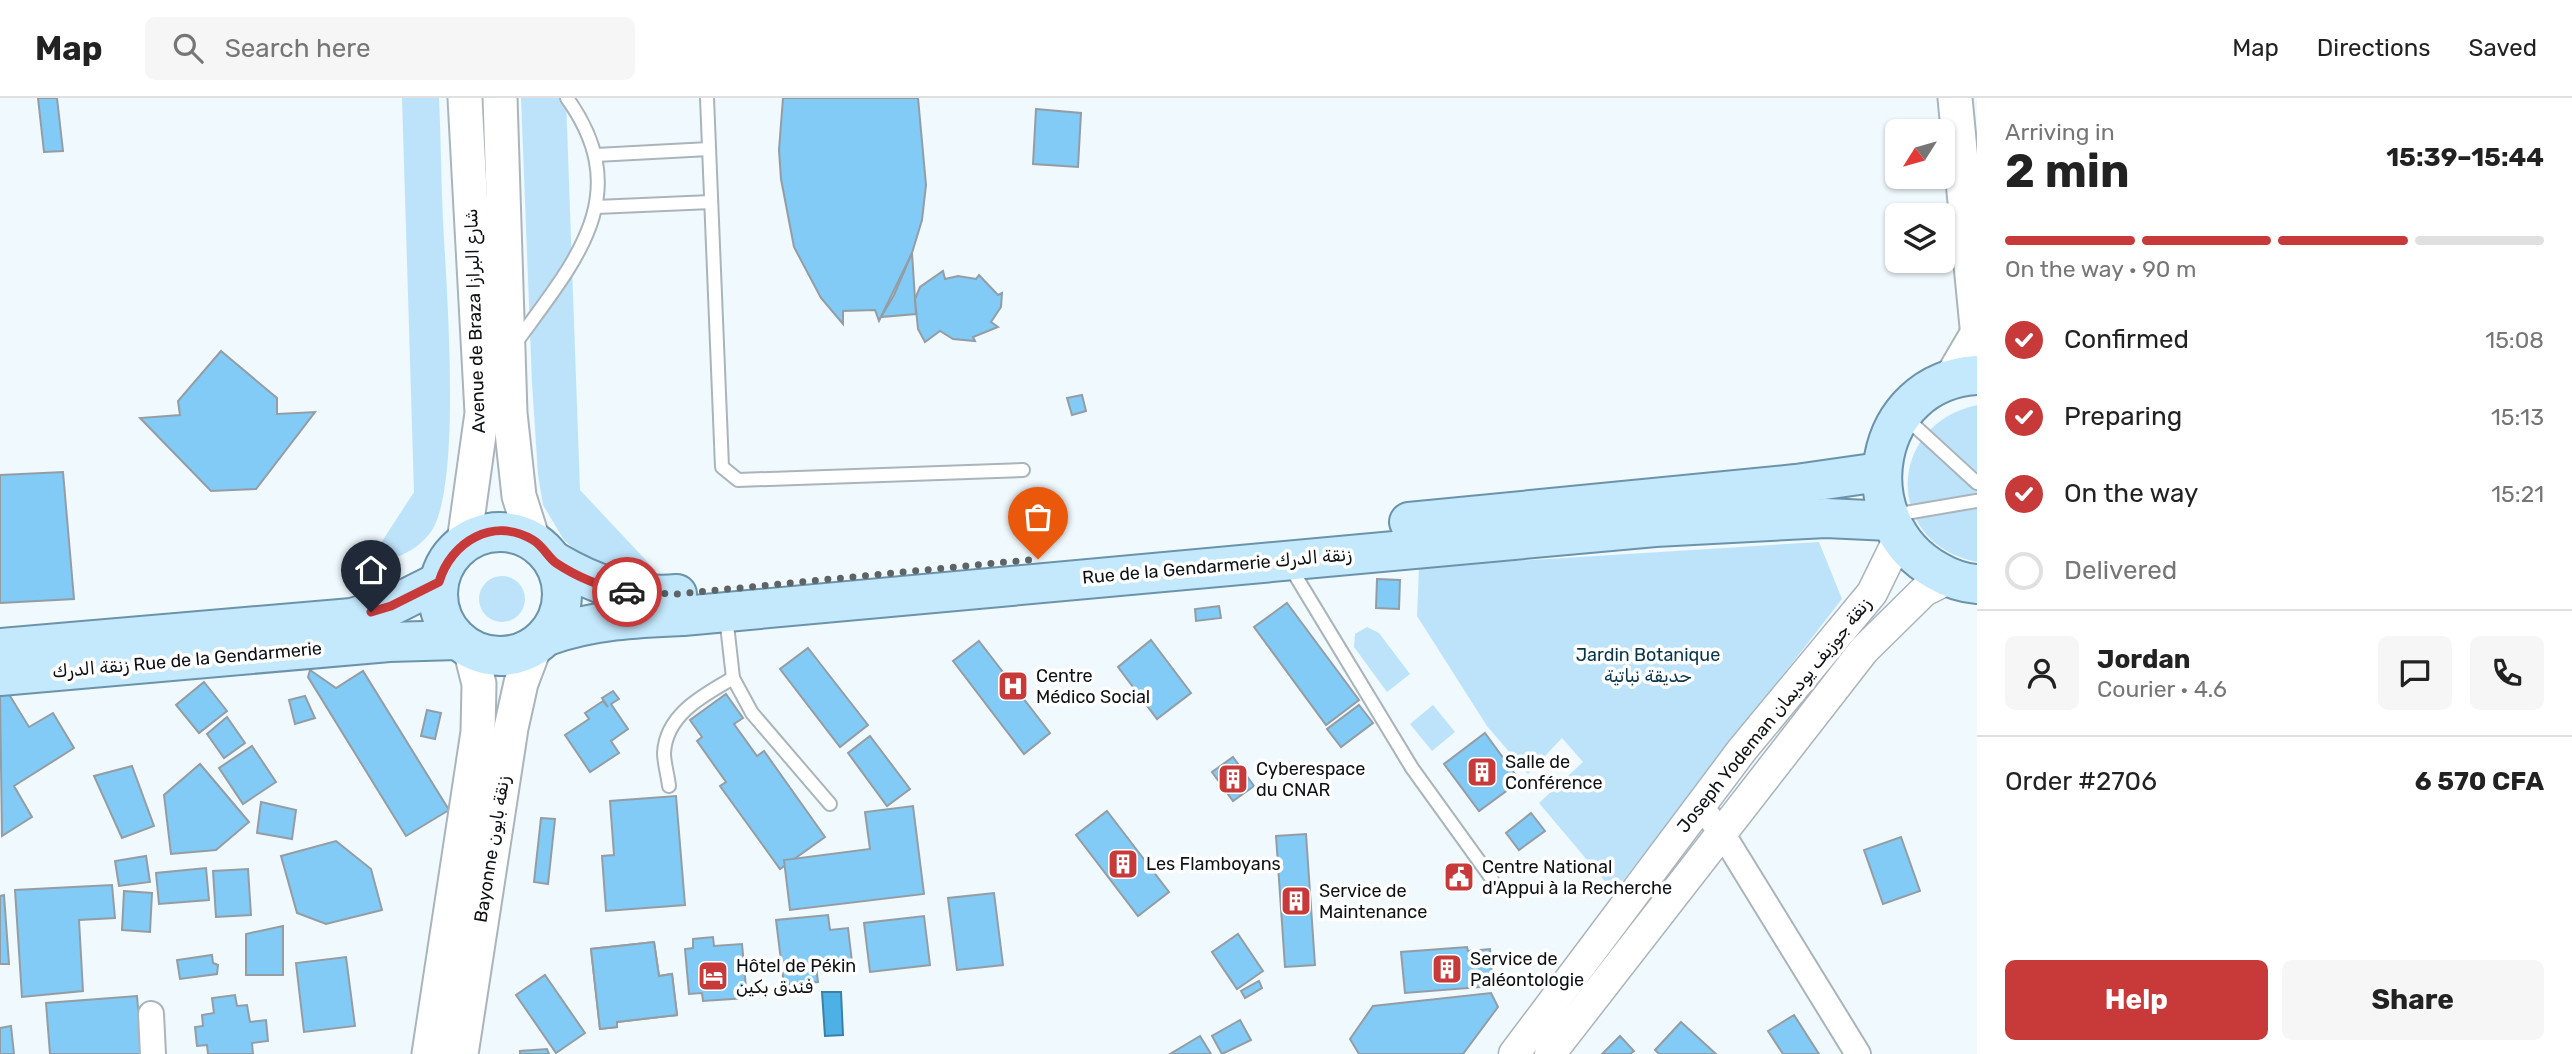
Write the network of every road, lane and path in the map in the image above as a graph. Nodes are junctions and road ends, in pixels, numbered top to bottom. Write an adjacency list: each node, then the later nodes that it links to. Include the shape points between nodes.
1 (466, 98): 20 (main road, Avenue de Braza شارع البرازا, via 482,414)
2 (500, 98): 12 (main road, Avenue de Braza شارع البرازا)
3 (567, 98): 7 (lane)
4 (707, 98): 6 (lane)
5 (1955, 98): 10 (main road)
6 (709, 149): 7 (lane); 8 (lane)
7 (596, 155): 9 (lane, via 600,187)
8 (711, 202): 9 (lane); 15 (lane, via 722,467 727,473 738,480)
9 (596, 207): 12 (lane, via 593,223 553,292)
10 (1977, 327)
11 (1977, 334): 13 (main road)
12 (508, 352): 21 (main road, Avenue de Braza شارع البرازا, via 519,496)
13 (1963, 377): 14 (main road, via 1931,389)
14 (1903, 414): 16 (main road, via 1891,434); 17 (lane)
15 (1023, 470)
16 (1880, 472): 19 (main road); 21 (main road, Rue de la Gendarmerie زنقة الدرك, via 677,594 624,592 594,582)
17 (1977, 485): 18 (lane)
18 (1977, 502): 19 (lane)
19 (1892, 525): 22 (main road, Rue de la Gendarmerie زنقة الدرك, via 1826,518 1668,526); 23 (main road, via 1921,562); 33 (street, Joseph Yodeman زنقة جوزيف يوديمان, via 1872,593 1742,750)
20 (464, 542): 21 (main road, via 480,534 517,533); 24 (main road, via 444,567)
21 (544, 551): 26 (main road, via 563,592 556,623)
22 (1285, 560): 25 (main road, Rue de la Gendarmerie زنقة الدرك); 35 (lane, via 1412,768)
23 (1968, 580): 34 (street, Joseph Yodeman زنقة جوزيف يوديمان, via 1924,591 1864,650)
24 (439, 582): 27 (main road, via 441,613); 28 (main road, زنقة الدرك Rue de la Gendarmerie, via 391,606 352,618)
25 (726, 612): 26 (main road, Rue de la Gendarmerie زنقة الدرك, via 619,619 588,624); 30 (lane)
26 (541, 641): 27 (main road, via 510,656 496,656); 36 (main road, Bayonne زنقة بايون, via 522,683)
27 (464, 644): 29 (main road, زنقة الدرك Rue de la Gendarmerie, via 389,642); 36 (main road, Bayonne زنقة بايون, via 477,666 480,706)
28 (0, 648)
29 (0, 676)
30 (733, 678): 31 (lane, via 696,699 673,723 664,752); 32 (lane, via 752,713)
31 (669, 786)
32 (830, 804)
33 (1701, 807): 34 (street); 40 (street, Joseph Yodeman زنقة جوزيف يوديمان)
34 (1722, 833): 41 (street, Joseph Yodeman زنقة جوزيف يوديمان); 42 (street)
35 (1492, 879)
36 (461, 946): 38 (main road, Bayonne زنقة بايون)
37 (151, 1014): 39 (street)
38 (447, 1041)
39 (153, 1054)
40 (1514, 1054)
41 (1550, 1054)
42 (1858, 1054)

